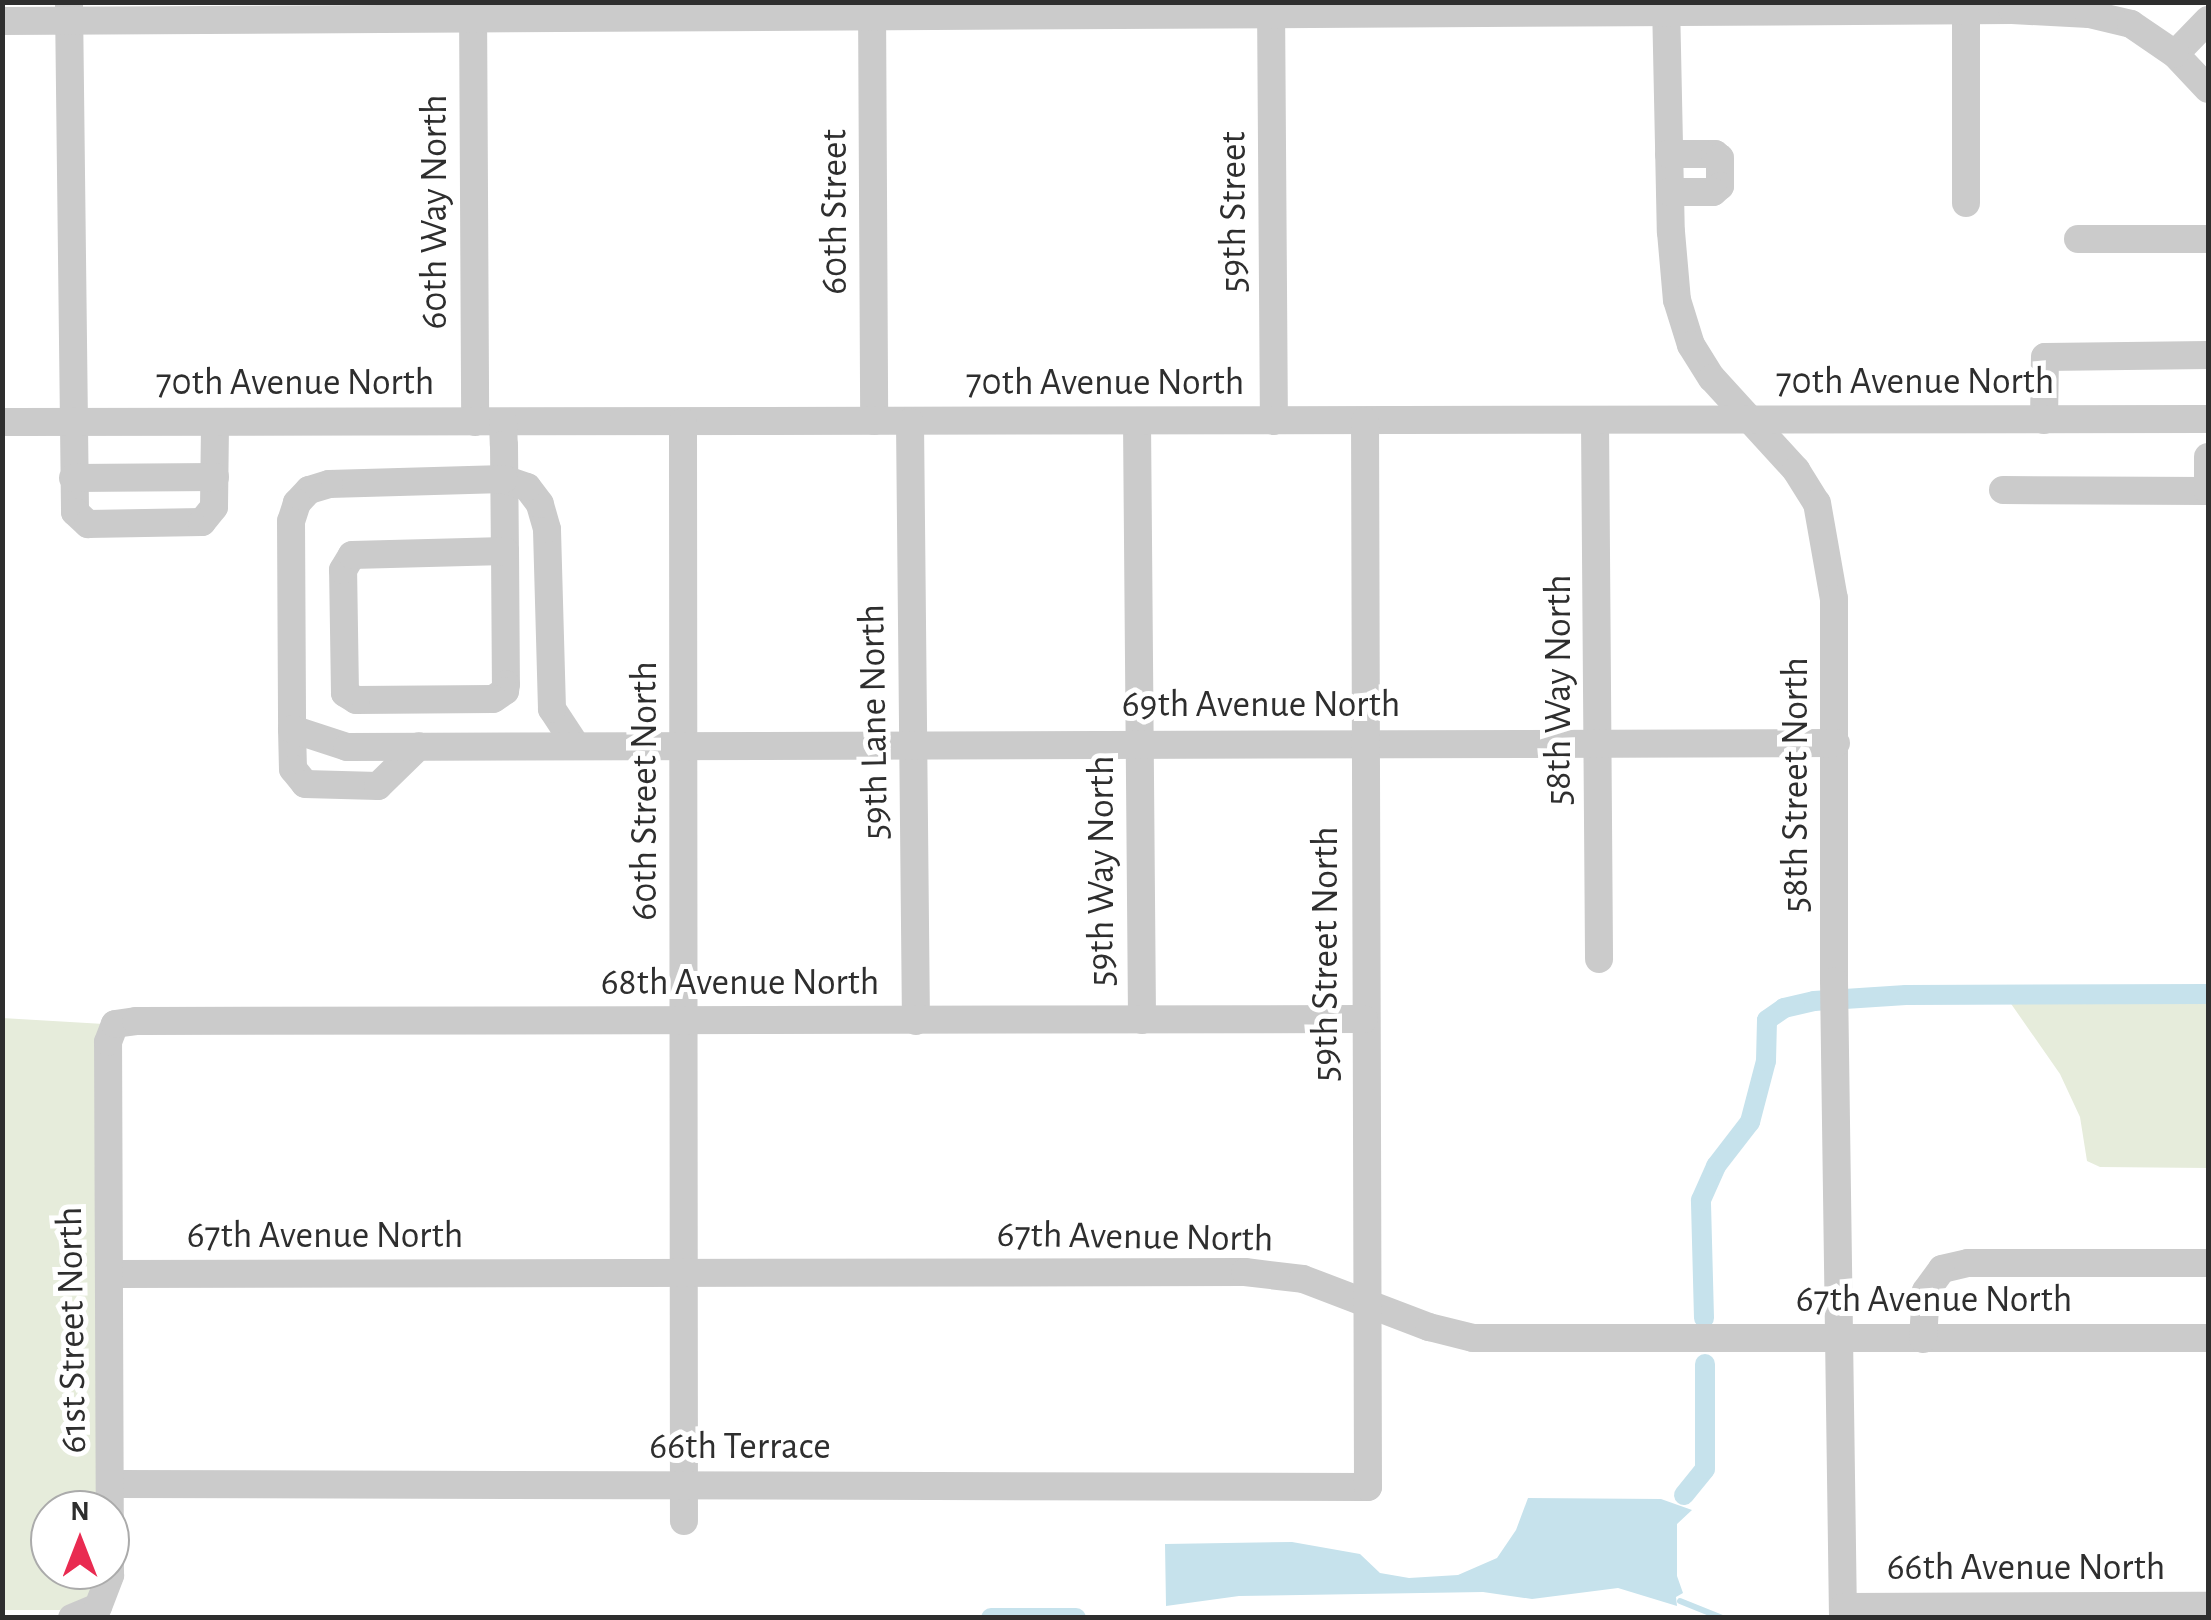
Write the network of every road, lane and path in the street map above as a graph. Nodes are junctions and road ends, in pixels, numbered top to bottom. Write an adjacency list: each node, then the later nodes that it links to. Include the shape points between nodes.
1 (1883, 7): 2 (street); 4 (street)
2 (1925, 7): 8 (street)
3 (1271, 8): 5 (street); 6 (street); 25 (street, 59th Street)
4 (1743, 8): 6 (street)
5 (872, 9): 7 (street); 23 (street, 60th Street)
6 (1666, 9): 14 (street, 58th Street North)
7 (473, 10): 9 (street); 31 (street, 60th Way North)
8 (1966, 11): 12 (street, via 2089,14 2131,24); 16 (street)
9 (69, 12): 10 (street); 29 (street)
10 (2, 20)
11 (2208, 20): 12 (street)
12 (2175, 54): 13 (street)
13 (2208, 89)
14 (1669, 154): 15 (street, 58th Street North); 15 (street, via 1720,158 1714,192)
15 (1670, 192): 21 (street, 58th Street North, via 1677,300 1691,345)
16 (1966, 204)
17 (2208, 238): 18 (street)
18 (2078, 239)
19 (2208, 355): 22 (street, via 2045,357)
20 (2208, 419): 22 (street, 70th Avenue North)
21 (1750, 420): 22 (street, 70th Avenue North); 27 (street, 70th Avenue North); 47 (street, 58th Street North, via 1796,470 1825,534 1834,599)
22 (2044, 420)
23 (874, 421): 32 (street, 70th Avenue North); 33 (street, 70th Avenue North)
24 (1137, 421): 25 (street, 70th Avenue North); 33 (street, 70th Avenue North); 45 (street, 59th Way North)
25 (1274, 421): 26 (street, 70th Avenue North)
26 (1365, 421): 27 (street, 70th Avenue North); 51 (street, 59th Street North)
27 (1595, 421): 46 (street, 58th Way North)
28 (2, 422): 29 (street, 70th Avenue North)
29 (70, 422): 30 (street, 70th Avenue North); 36 (street)
30 (215, 422): 31 (street, 70th Avenue North); 35 (street)
31 (489, 422): 32 (street, 70th Avenue North); 37 (street, 60th Way North)
32 (683, 422): 43 (street, 60th Street North)
33 (910, 422): 44 (street, 59th Lane North)
34 (2208, 457): 39 (street)
35 (215, 477): 36 (street); 36 (street, via 214,507 202,522 88,524 74,512)
36 (73, 478)
37 (504, 480): 40 (street, 60th Way North); 42 (street, via 329,484 309,490 297,503 291,521); 48 (street, via 527,487 540,504 550,696)
38 (2002, 490): 39 (street)
39 (2208, 491)
40 (505, 551): 41 (street, 60th Way North, via 505,691 493,699); 41 (street, via 360,552 343,570 345,693 356,700)
41 (454, 699): 49 (street)
42 (292, 729): 50 (street, 69th Avenue North, via 347,746); 50 (street, via 293,769 305,784 378,786)
43 (684, 742): 44 (street, 69th Avenue North); 48 (street, 69th Avenue North); 56 (street, 60th Street North)
44 (912, 742): 45 (street, 69th Avenue North); 55 (street, 59th Lane North)
45 (1140, 742): 51 (street, 69th Avenue North); 54 (street, 59th Way North)
46 (1598, 743): 47 (street, 69th Avenue North); 51 (street, 69th Avenue North); 52 (street, 58th Way North)
47 (1836, 743): 63 (street, 58th Street North)
48 (576, 744): 49 (street, 69th Avenue North)
49 (454, 745): 50 (street, 69th Avenue North)
50 (419, 746)
51 (1364, 746): 53 (street, 59th Street North)
52 (1599, 959)
53 (1364, 1019): 54 (street, 68th Avenue North); 61 (street, 59th Street North)
54 (1142, 1020): 55 (street, 68th Avenue North)
55 (916, 1021): 56 (street, 68th Avenue North)
56 (682, 1022): 57 (street, 68th Avenue North); 60 (street, 60th Street North)
57 (116, 1024): 59 (street, 61st Street North, via 108,1042)
58 (2208, 1263): 64 (street, via 1968,1263 1942,1269 1926,1291)
59 (110, 1274): 60 (street, 67th Avenue North); 65 (street, 61st Street North)
60 (683, 1275): 61 (street, 67th Avenue North, via 1245,1272 1303,1279); 66 (street, 60th Street North)
61 (1366, 1301): 63 (street, 67th Avenue North, via 1473,1338); 67 (street, 59th Street North)
62 (2208, 1338): 64 (street, 67th Avenue North)
63 (1840, 1339): 64 (street, 67th Avenue North); 70 (street, 58th Street North)
64 (1922, 1339)
65 (112, 1484): 66 (street, 66th Terrace); 71 (street, 61st Street North, via 110,1574 98,1607)
66 (683, 1485): 67 (street, 66th Terrace); 68 (street, 60th Street North)
67 (1368, 1487)
68 (684, 1521)
69 (2208, 1606): 70 (street, 66th Avenue North)
70 (1843, 1614)
71 (72, 1618)

